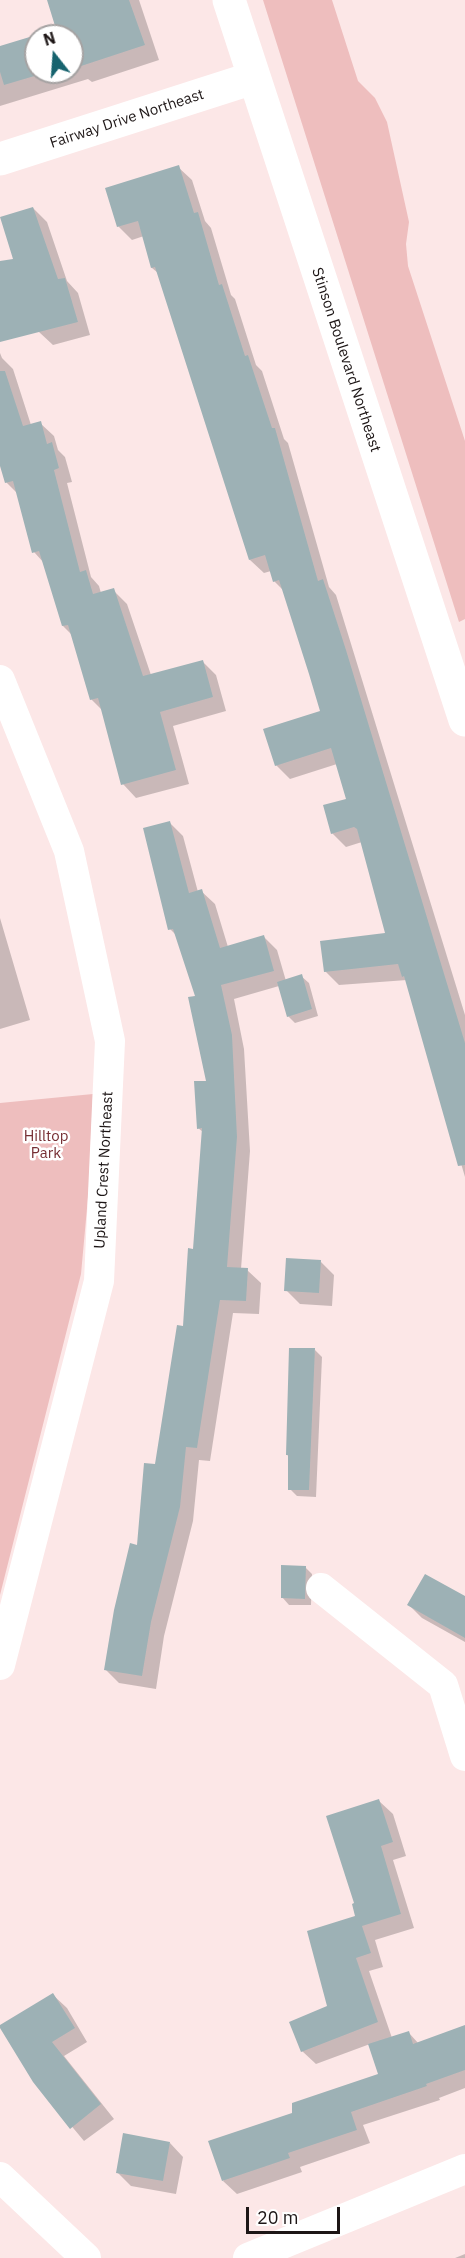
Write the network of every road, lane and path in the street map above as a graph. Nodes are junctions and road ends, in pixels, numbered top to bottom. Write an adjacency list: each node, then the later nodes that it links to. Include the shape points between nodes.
1 (230, 0): 2 (street, Stinson Boulevard Northeast)
2 (254, 78): 3 (street, Fairway Drive Northeast); 5 (street, Stinson Boulevard Northeast)
3 (0, 159)
4 (0, 680): 7 (street, Upland Crest Northeast, via 69,851 110,1041 99,1281)
5 (465, 720)
6 (321, 1588): 8 (street, via 443,1685)
7 (0, 1665)
8 (465, 1756)
9 (465, 2169): 12 (street)
10 (0, 2177): 11 (street)
11 (86, 2258)
12 (249, 2258)

